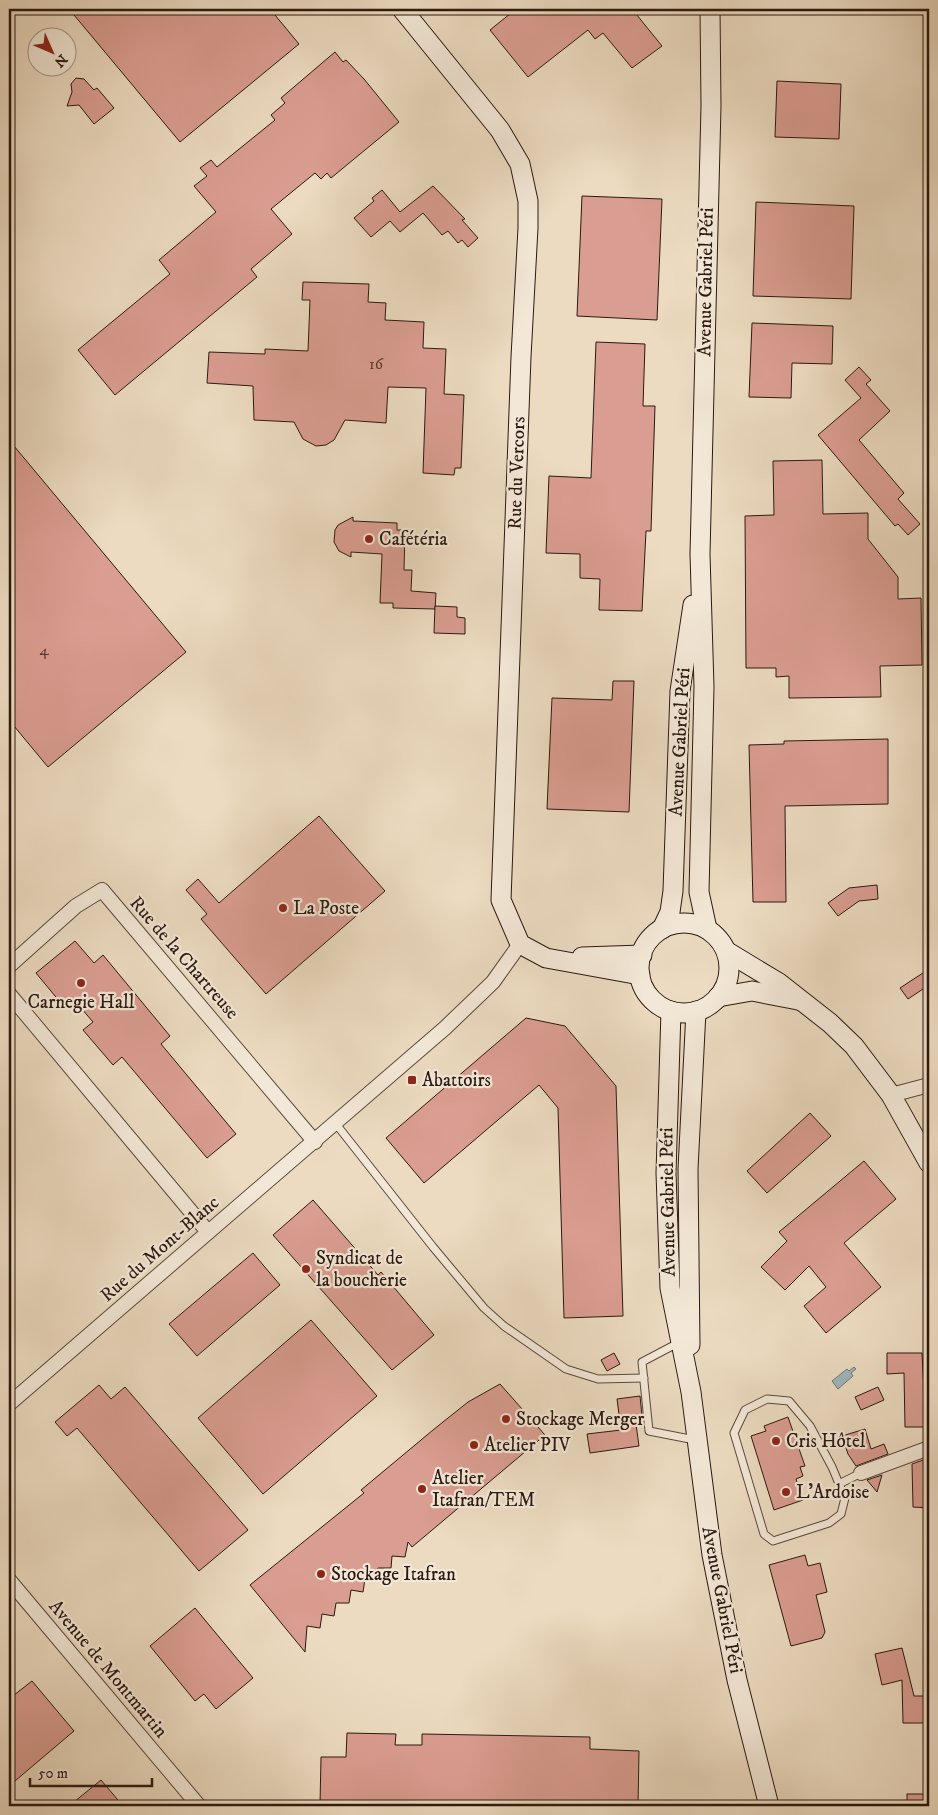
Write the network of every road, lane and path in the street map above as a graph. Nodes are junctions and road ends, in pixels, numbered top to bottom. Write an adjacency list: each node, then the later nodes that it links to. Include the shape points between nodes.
1 (402, 9): 6 (main road, Rue du Vercors, via 500,130 520,164 528,201 501,900)
2 (710, 9): 3 (main road, Avenue Gabriel Péri)
3 (700, 554): 4 (main road, Avenue Gabriel Péri, via 704,687 699,892); 5 (main road, Avenue Gabriel Péri, via 680,691 673,891 670,912)
4 (707, 929): 5 (main road, via 684,923); 7 (main road)
5 (662, 930): 8 (main road, via 646,945)
6 (520, 944): 9 (main road); 19 (street, Rue du Mont-Blanc, via 493,982)
7 (726, 951): 13 (main road, via 728,980); 14 (main road, via 779,983)
8 (642, 955): 9 (main road); 11 (main road)
9 (546, 958): 11 (main road)
10 (9, 966): 20 (street, Rue de la Chartreuse, via 76,906 102,890)
11 (640, 975): 15 (main road, via 650,997)
12 (9, 994): 22 (street)
13 (718, 997): 14 (main road, via 752,991); 16 (main road)
14 (799, 1000): 18 (main road, via 830,1022 854,1046)
15 (671, 1011): 16 (main road); 23 (main road, Avenue Gabriel Péri, via 667,1202 670,1288)
16 (696, 1011): 25 (main road, Avenue Gabriel Péri, via 688,1169)
17 (929, 1085): 18 (street)
18 (890, 1095): 21 (main road)
19 (336, 1124): 20 (street, Rue du Mont-Blanc); 24 (lane, via 433,1247 484,1308 504,1326 566,1369 598,1380)
20 (315, 1142): 22 (street, Rue du Mont-Blanc)
21 (929, 1163)
22 (208, 1232): 26 (street, Rue du Mont-Blanc)
23 (681, 1342): 24 (lane, via 642,1362); 25 (main road, Avenue Gabriel Péri)
24 (644, 1378): 27 (lane, via 649,1431)
25 (691, 1392): 27 (main road, Avenue Gabriel Péri)
26 (9, 1404)
27 (697, 1440): 33 (main road, Avenue Gabriel Péri, via 714,1564 737,1680)
28 (929, 1448): 29 (street)
29 (861, 1473): 30 (lane)
30 (839, 1484): 30 (lane, via 810,1426 789,1401 767,1399 745,1410 734,1433 764,1534 773,1541 829,1522 841,1514 844,1498)
31 (9, 1580): 32 (street, Avenue de Montmartin)
32 (199, 1806)
33 (769, 1806)

